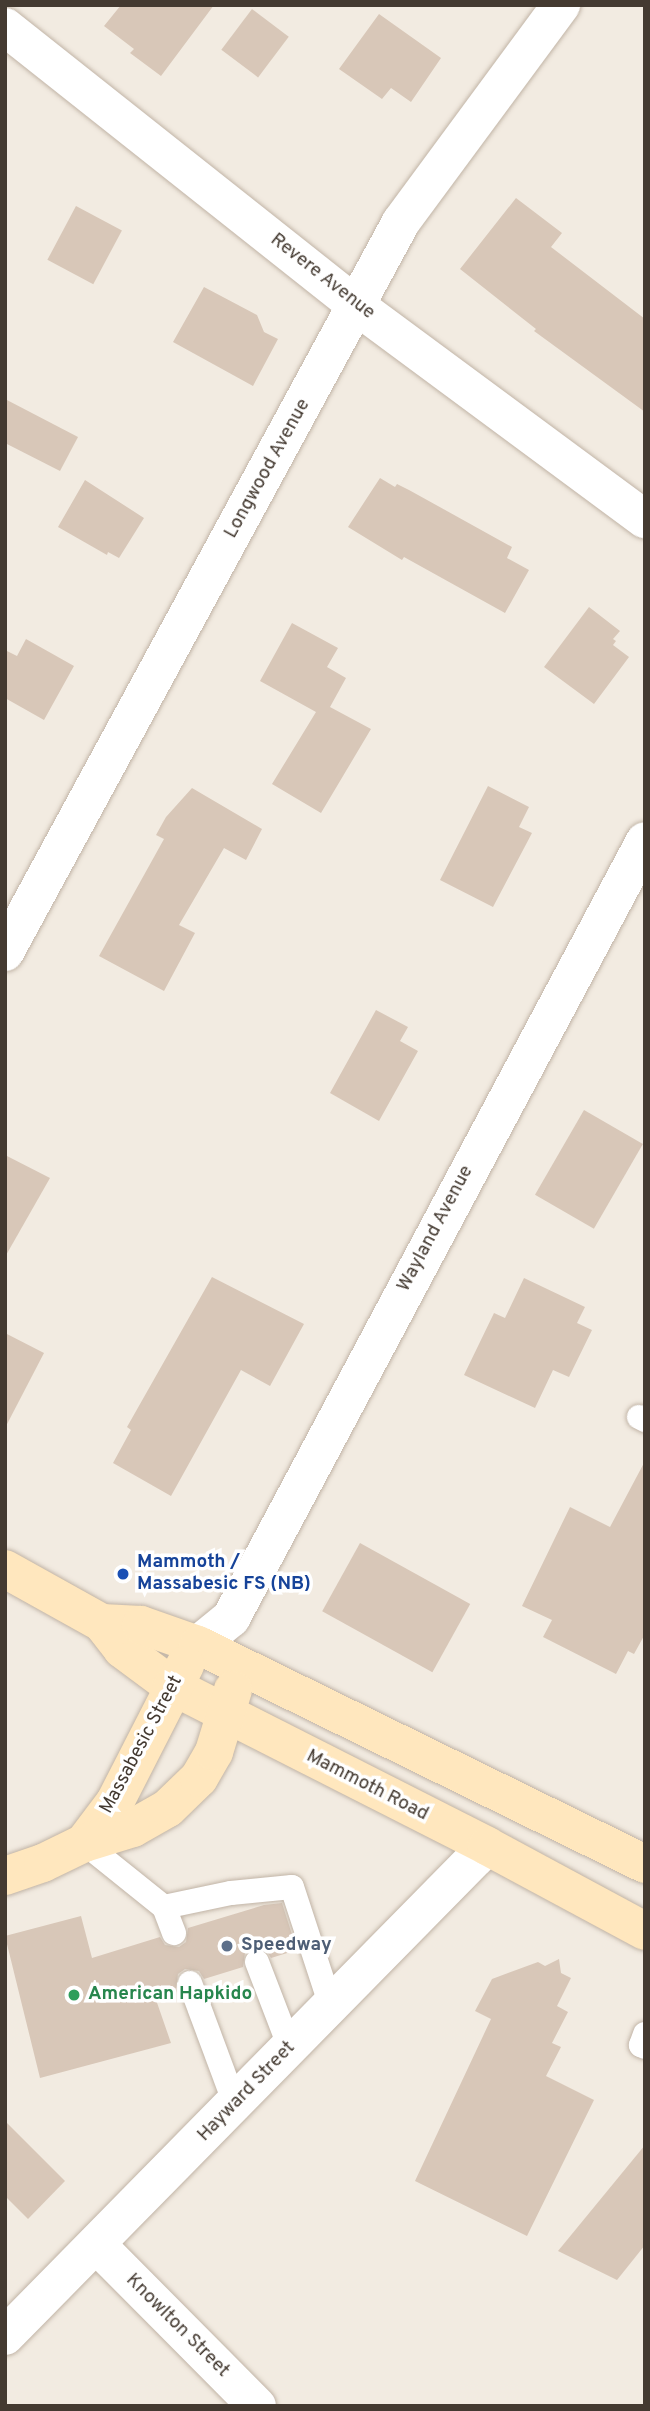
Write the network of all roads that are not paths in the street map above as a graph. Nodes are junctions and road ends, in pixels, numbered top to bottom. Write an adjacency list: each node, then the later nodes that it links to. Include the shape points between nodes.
1 (561, 5): 3 (street, Longwood Avenue, via 401,222)
2 (5, 27): 3 (street, Revere Avenue)
3 (354, 304): 4 (street, Revere Avenue); 6 (street, Longwood Avenue)
4 (645, 519)
5 (645, 841): 8 (street, Wayland Avenue)
6 (5, 952)
7 (5, 1569): 9 (main road, Mammoth Road)
8 (231, 1618): 10 (street, Wayland Avenue); 11 (street)
9 (102, 1623): 10 (main road, Mammoth Road, via 141,1625); 12 (main road, Mammoth Road, via 122,1649)
10 (198, 1645): 11 (main road, Mammoth Road); 12 (main road, Massabesic Street)
11 (239, 1664): 13 (main road, Massabesic Street); 16 (main road, Mammoth Road)
12 (172, 1686): 13 (main road, Mammoth Road); 14 (main road, Massabesic Street, via 115,1802)
13 (228, 1716): 14 (main road, Massabesic Street, via 199,1779 168,1808 133,1828); 15 (main road, Mammoth Road)
14 (84, 1843): 17 (main road, Massabesic Street); 18 (lane)
15 (487, 1846): 19 (main road, Mammoth Road); 23 (street, Hayward Street)
16 (645, 1864)
17 (5, 1876)
18 (164, 1907): 20 (lane); 23 (lane, via 235,1903 292,1887)
19 (644, 1928)
20 (174, 1933)
21 (257, 1962): 24 (lane)
22 (190, 1983): 25 (lane)
23 (331, 2006): 24 (street, Hayward Street)
24 (290, 2048): 25 (street, Hayward Street)
25 (235, 2104): 26 (street, Hayward Street)
26 (97, 2245): 27 (street, Hayward Street); 28 (street, Knowlton Street)
27 (5, 2336)
28 (257, 2406)

